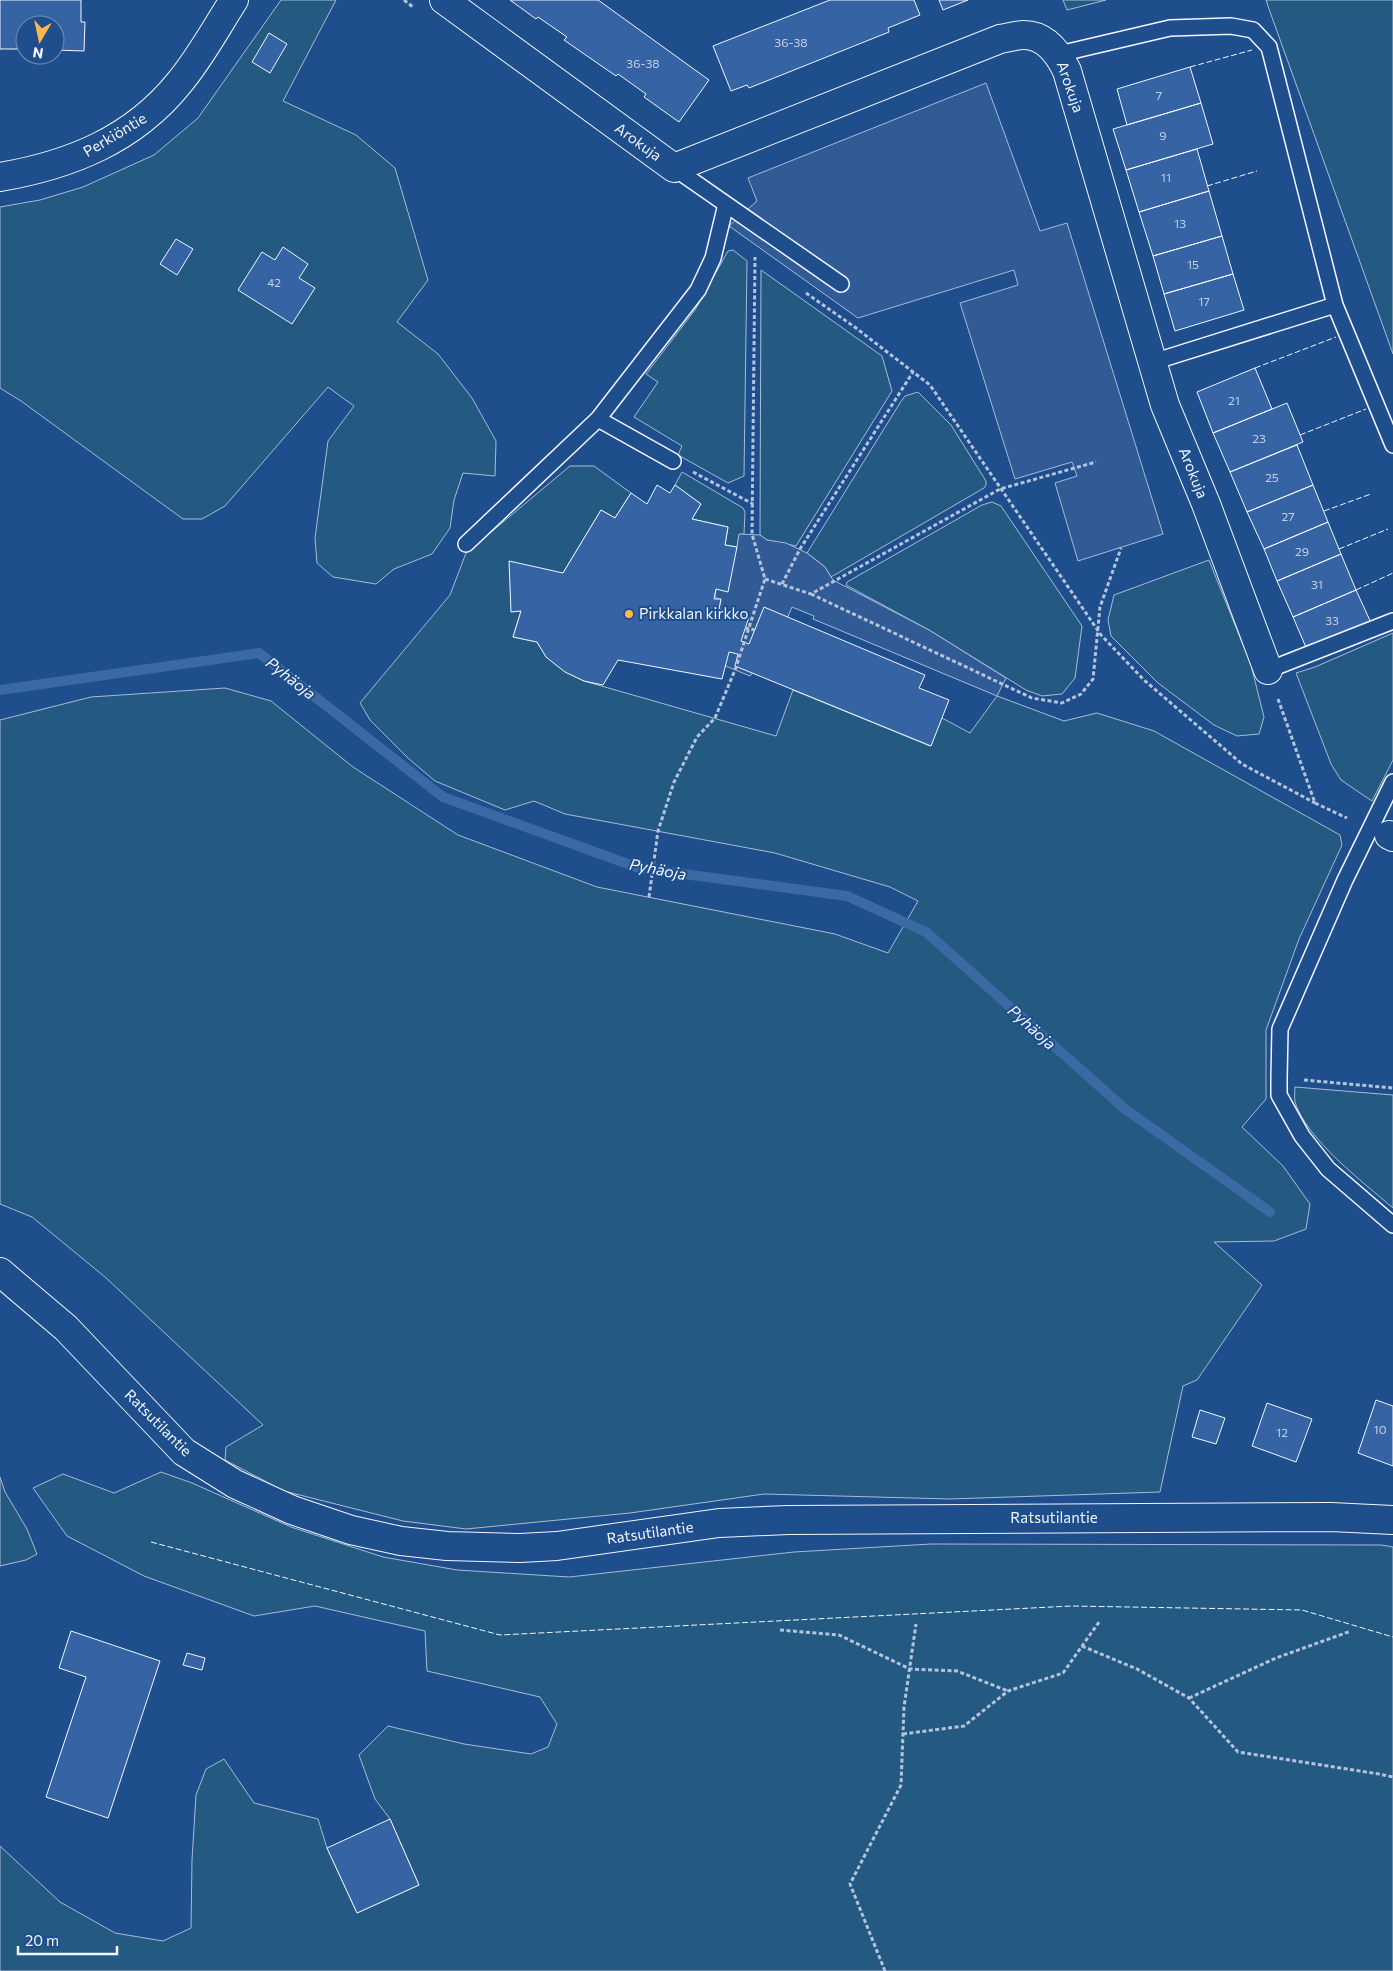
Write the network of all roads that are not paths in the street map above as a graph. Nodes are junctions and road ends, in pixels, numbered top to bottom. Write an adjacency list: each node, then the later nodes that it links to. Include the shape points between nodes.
1 (234, 0): 5 (street, Perkiöntie, via 179,84 148,116 115,139 77,158)
2 (444, 0): 4 (street, Arokuja)
3 (1059, 54): 4 (street, Arokuja, via 1044,41 1025,35 1000,39); 8 (lane, via 1170,28 1230,26 1253,30 1268,47); 9 (street, Arokuja, via 1067,71)
4 (674, 168): 6 (lane)
5 (0, 177)
6 (726, 204): 7 (lane); 10 (lane, via 713,258 698,290)
7 (840, 284)
8 (1335, 305): 9 (lane); 11 (lane)
9 (1153, 362): 15 (street, Arokuja, via 1165,405)
10 (598, 419): 12 (lane); 13 (lane)
11 (1393, 445)
12 (673, 461)
13 (466, 544)
14 (1393, 621): 15 (lane)
15 (1268, 670)
16 (1393, 782): 17 (lane)
17 (1384, 833): 18 (lane, via 1345,880 1280,1029 1280,1095 1302,1136 1328,1169)
18 (1393, 1225)
19 (0, 1272): 20 (street, Ratsutilantie, via 66,1328 184,1452 235,1484 292,1510 351,1530 401,1541 447,1546 557,1546 718,1523 788,1520 1331,1517)
20 (1393, 1520)

